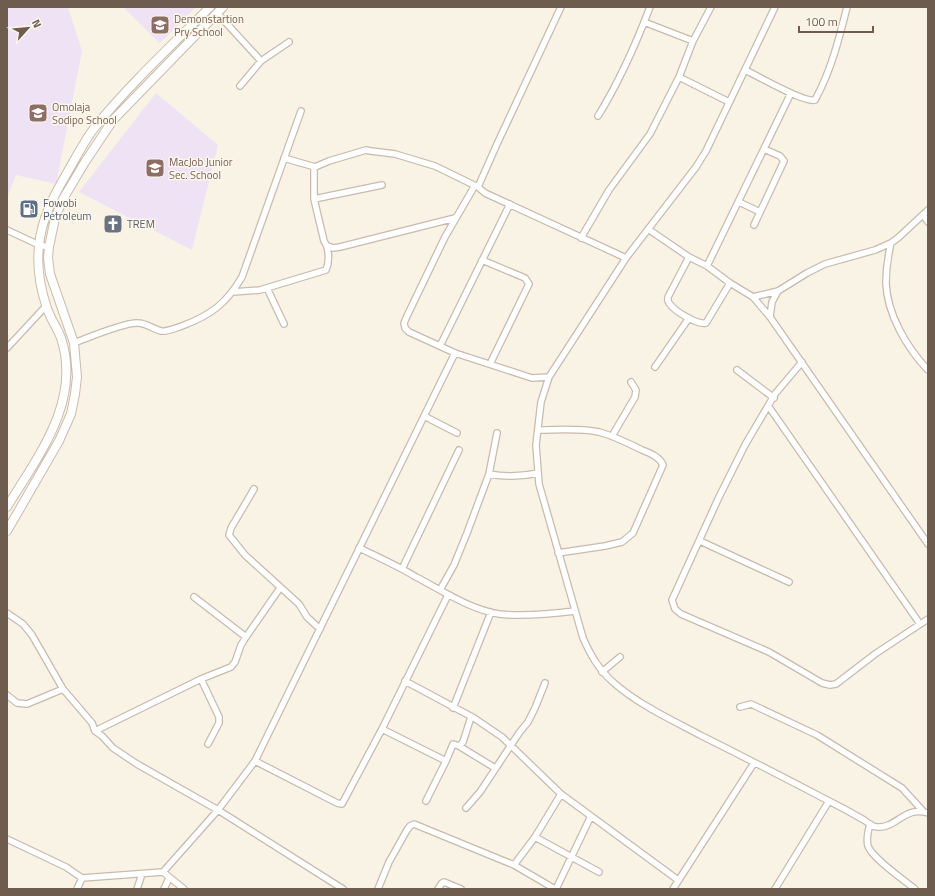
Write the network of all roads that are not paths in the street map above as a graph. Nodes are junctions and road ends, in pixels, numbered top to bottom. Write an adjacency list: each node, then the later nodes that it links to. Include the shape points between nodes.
1 (210, 7): 37 (main road, via 94,128 57,190 47,214)
2 (562, 7): 23 (street)
3 (650, 7): 8 (street)
4 (711, 7): 9 (street)
5 (776, 7): 12 (street)
6 (848, 7): 15 (street, via 831,65 815,100 811,101)
7 (220, 10): 11 (street); 39 (main road, via 128,103 103,134 63,199 55,218)
8 (644, 22): 9 (street); 18 (street)
9 (694, 41): 13 (street)
10 (289, 42): 11 (street)
11 (261, 62): 14 (street)
12 (745, 70): 15 (street); 16 (street)
13 (680, 77): 16 (street); 35 (street, via 650,134 609,190)
14 (240, 86)
15 (792, 93): 19 (street)
16 (729, 102): 34 (street, via 706,151)
17 (301, 111): 20 (street)
18 (598, 116)
19 (764, 149): 25 (street); 28 (street, via 780,156 784,161)
20 (284, 158): 21 (street); 47 (street, via 242,277)
21 (314, 167): 23 (street, via 366,150 395,154 434,166); 24 (street)
22 (382, 185): 24 (street)
23 (476, 187): 26 (street); 30 (street)
24 (314, 199): 38 (street, via 324,240)
25 (739, 202): 28 (street); 43 (street)
26 (510, 204): 35 (street); 42 (street)
27 (928, 210): 29 (street)
28 (760, 212): 32 (street)
29 (923, 215): 31 (street); 36 (street)
30 (455, 218): 38 (street, via 340,247); 54 (street, via 404,323 409,332)
31 (928, 222)
32 (754, 225)
33 (7, 230): 37 (street)
34 (648, 230): 40 (street); 41 (street)
35 (581, 238): 41 (street)
36 (890, 243): 46 (street, via 875,250 825,264); 61 (street, via 886,284 890,304 906,341)
37 (39, 245): 39 (street); 49 (main road, via 38,260)
38 (328, 246): 45 (street, via 326,270)
39 (49, 247): 53 (main road, via 50,274)
40 (689, 256): 43 (street); 51 (street, via 668,297 670,305)
41 (626, 258): 62 (street)
42 (482, 260): 54 (street); 58 (street, via 525,278 529,284)
43 (707, 266): 44 (street)
44 (730, 283): 48 (street); 51 (street, via 706,323 702,324)
45 (267, 288): 47 (street); 52 (street)
46 (778, 291): 48 (street); 50 (street, via 772,302)
47 (233, 292): 53 (street, via 219,307 196,321 176,328 162,331 137,322)
48 (753, 297): 50 (street)
49 (46, 306): 55 (street); 75 (main road, via 60,335 66,357 64,395 60,413 48,438)
50 (770, 317): 57 (street)
51 (688, 318): 59 (street)
52 (284, 324)
53 (74, 343): 76 (main road, via 77,377 71,414 59,441)
54 (440, 346): 56 (street)
55 (7, 348)
56 (455, 353): 58 (street); 66 (street)
57 (802, 362): 64 (street); 78 (street)
58 (490, 364): 62 (street, via 532,378)
59 (655, 367)
60 (737, 370): 64 (street)
61 (928, 370)
62 (549, 377): 67 (street, via 541,402)
63 (631, 382): 70 (street, via 636,390 635,397)
64 (774, 398): 65 (street)
65 (769, 408): 77 (street, via 745,445); 91 (street)
66 (424, 416): 68 (street); 79 (street)
67 (538, 430): 70 (street, via 584,430); 72 (street)
68 (457, 433)
69 (497, 433): 73 (street)
70 (612, 436): 80 (street, via 651,454 664,465 648,501 633,533 622,542)
71 (459, 450): 81 (street)
72 (538, 473): 73 (street, via 510,477); 80 (street)
73 (489, 474): 84 (street, via 454,565)
74 (254, 489): 83 (street, via 229,535)
75 (7, 507)
76 (7, 531)
77 (700, 542): 82 (street); 91 (street, via 672,600 675,608 681,614 769,652 822,683 836,684)
78 (928, 544)
79 (359, 548): 81 (street); 92 (street)
80 (558, 552): 87 (street)
81 (402, 569): 84 (street)
82 (789, 582)
83 (280, 588): 92 (street, via 299,604); 93 (street)
84 (440, 590): 85 (street)
85 (448, 595): 88 (street); 97 (street)
86 (194, 597): 93 (street)
87 (575, 610): 88 (street, via 515,615); 95 (street, via 583,638)
88 (491, 612): 102 (street)
89 (7, 613): 99 (street, via 23,624 32,635)
90 (928, 619): 91 (street)
91 (920, 624)
92 (320, 630): 109 (street)
93 (246, 637): 96 (street, via 235,662 230,667)
94 (620, 657): 95 (street)
95 (602, 672): 111 (street, via 642,704)
96 (201, 679): 105 (street); 106 (street, via 219,717)
97 (405, 681): 102 (street); 104 (street)
98 (545, 683): 108 (street, via 528,722)
99 (63, 689): 100 (street, via 27,704 17,703); 105 (street, via 92,723)
100 (7, 695)
101 (740, 707): 118 (street, via 751,704 817,735 902,788)
102 (453, 708): 103 (street)
103 (471, 717): 107 (street); 108 (street, via 502,736)
104 (382, 729): 109 (street, via 342,804); 110 (street)
105 (95, 731): 117 (street, via 113,748 137,764)
106 (208, 744)
107 (459, 746): 110 (street, via 453,744); 112 (street)
108 (511, 746): 112 (street); 113 (street)
109 (255, 761): 117 (street)
110 (446, 761): 114 (street)
111 (754, 763): 115 (street); 130 (street)
112 (496, 768): 116 (street)
113 (561, 794): 119 (street); 121 (street)
114 (426, 801)
115 (829, 801): 120 (street); 141 (street)
116 (466, 808)
117 (218, 810): 125 (street); 135 (street)
118 (926, 812): 120 (street, via 905,815 886,826 877,827)
119 (590, 816): 123 (street); 130 (street)
120 (870, 824): 142 (street, via 867,840 873,855)
121 (535, 837): 123 (street); 124 (street)
122 (7, 839): 128 (street, via 66,867)
123 (571, 857): 126 (street); 139 (street)
124 (514, 865): 136 (street, via 414,824 407,830 389,862); 139 (street)
125 (164, 872): 127 (street); 129 (street)
126 (599, 872)
127 (142, 874): 128 (street); 132 (street)
128 (82, 878): 131 (street)
129 (169, 878): 133 (street); 134 (street)
130 (678, 880): 140 (street)
131 (77, 889)
132 (137, 889)
133 (164, 889)
134 (184, 889)
135 (343, 889)
136 (378, 889)
137 (438, 889): 138 (street, via 444,882)
138 (461, 889)
139 (555, 889)
140 (673, 889)
141 (775, 889)
142 (915, 889)

